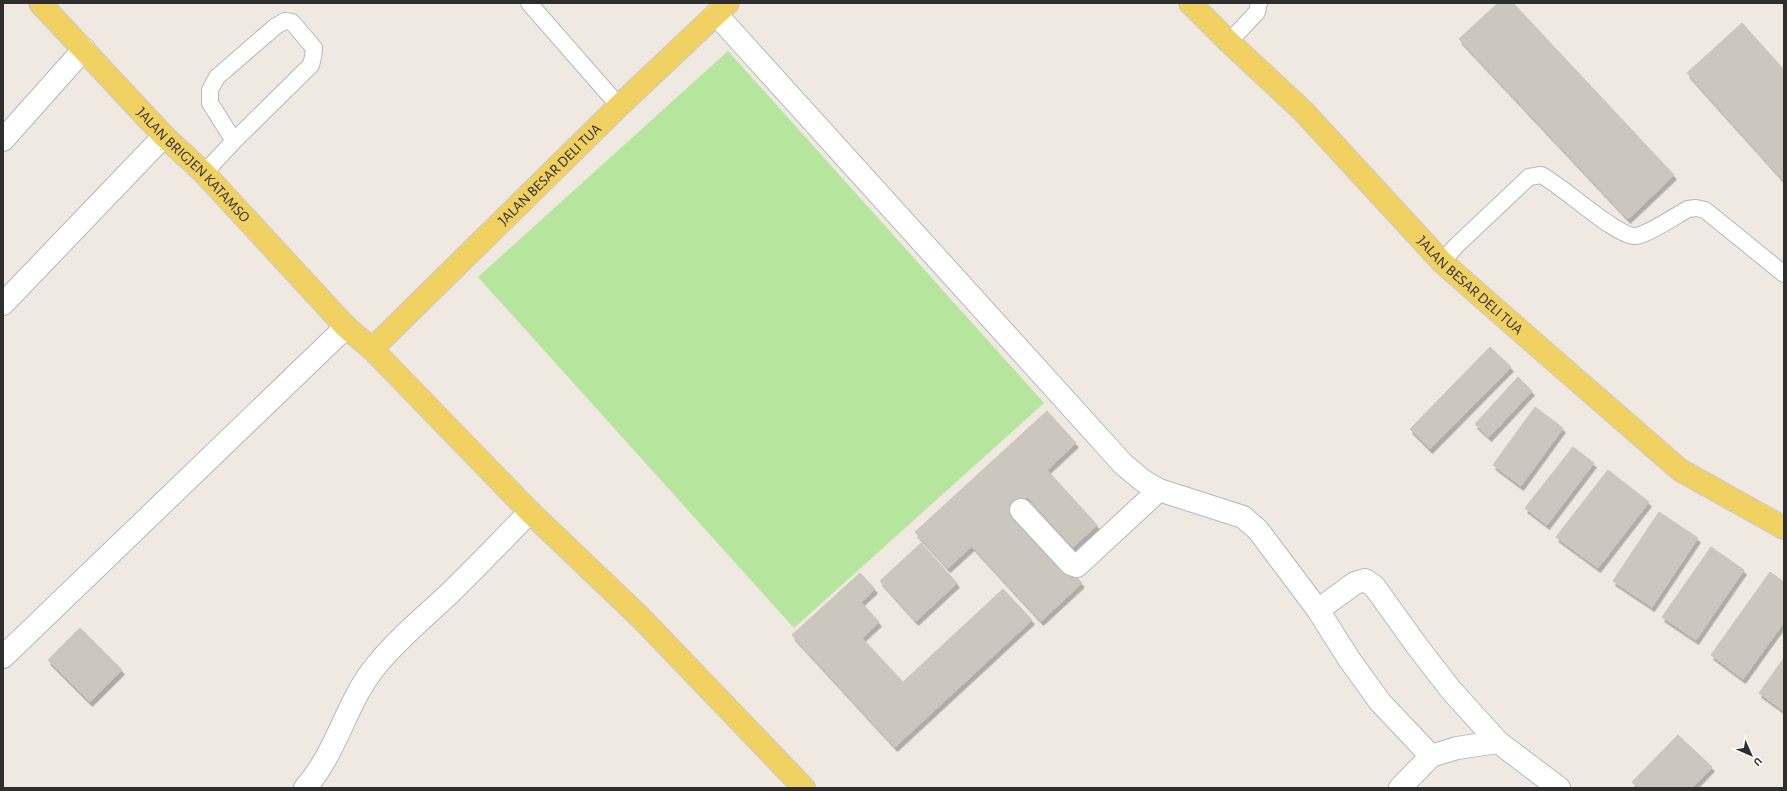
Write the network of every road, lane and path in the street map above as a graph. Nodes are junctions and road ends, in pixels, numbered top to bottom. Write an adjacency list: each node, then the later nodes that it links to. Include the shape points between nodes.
1 (40, 3): 7 (main road, JALAN BRIGJEN KATAMSO)
2 (529, 3): 8 (lane)
3 (1190, 3): 6 (main road, JALAN BESAR DELI TUA)
4 (1260, 3): 6 (lane, via 1257,12)
5 (722, 9): 8 (main road, JALAN BESAR DELI TUA); 18 (street, via 1123,464)
6 (1229, 42): 13 (main road, JALAN BESAR DELI TUA, via 1303,111)
7 (84, 49): 9 (main road, JALAN BRIGJEN KATAMSO); 10 (street)
8 (619, 106): 17 (main road, JALAN BESAR DELI TUA)
9 (164, 136): 12 (main road, JALAN BRIGJEN KATAMSO); 15 (street)
10 (3, 140)
11 (234, 141): 11 (lane, via 310,65 314,57 314,48 292,22 285,21 276,26 217,76 210,90 210,103); 12 (lane)
12 (204, 174): 16 (main road, JALAN BRIGJEN KATAMSO)
13 (1442, 262): 14 (lane, via 1529,178 1541,174 1613,227 1628,235 1644,233 1688,208 1705,210); 21 (main road, JALAN BESAR DELI TUA, via 1680,470)
14 (1784, 274)
15 (3, 304)
16 (346, 327): 17 (main road, JALAN BRIGJEN KATAMSO); 23 (street)
17 (372, 349): 20 (main road, JALAN BRIGJEN KATAMSO)
18 (1159, 490): 19 (street, via 1077,566 1071,564); 22 (street, via 1243,517 1258,530)
19 (1021, 510)
20 (530, 512): 26 (street, via 374,667 318,773); 27 (main road, JALAN BRIGJEN KATAMSO, via 641,618)
21 (1784, 528)
22 (1318, 610): 24 (street, via 1355,583 1365,580 1374,586 1451,690); 25 (street, via 1380,702)
23 (3, 657)
24 (1498, 742): 25 (street, via 1457,748); 29 (street)
25 (1431, 756): 28 (street)
26 (305, 788)
27 (804, 788)
28 (1400, 788)
29 (1559, 788)

